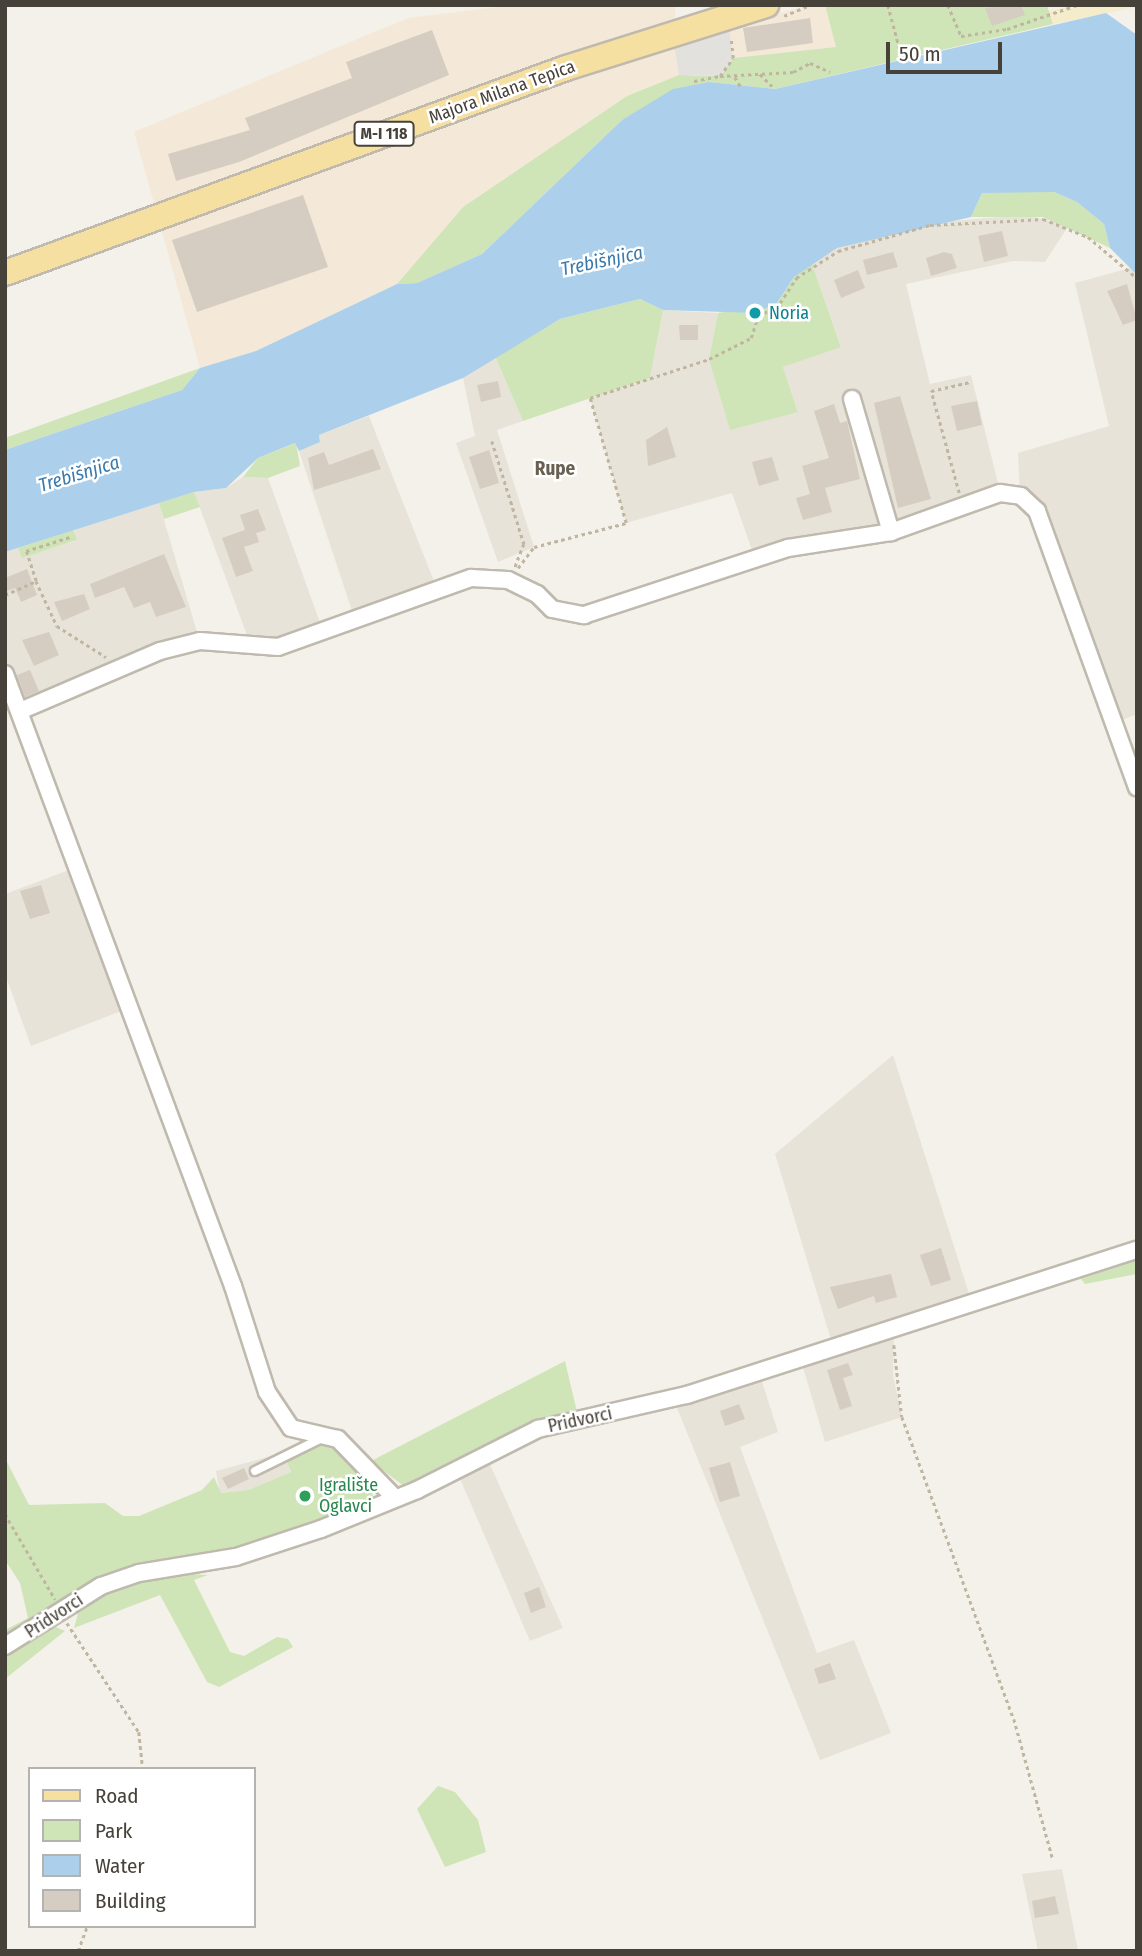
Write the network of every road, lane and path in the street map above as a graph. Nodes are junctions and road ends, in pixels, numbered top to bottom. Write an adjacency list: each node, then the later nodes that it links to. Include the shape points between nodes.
1 (810, 5): 5 (path)
2 (888, 5): 8 (path)
3 (948, 5): 4 (path, via 961,36 1007,29)
4 (1077, 5)
5 (772, 11): 6 (main road, Majora Milana Tepica / M-I 118)
6 (708, 14): 16 (main road, Majora Milana Tepica / M-I 118)
7 (730, 35): 11 (path, via 733,58)
8 (901, 54)
9 (830, 72): 10 (path, via 810,63 793,72)
10 (760, 74): 12 (path); 15 (path)
11 (720, 76): 12 (path); 13 (path)
12 (735, 77): 14 (path)
13 (694, 81)
14 (741, 86)
15 (773, 86)
16 (5, 273)
17 (1137, 278): 24 (path, via 1088,237 1043,219 930,225 838,251 796,278 780,303 758,317 751,338 709,359 590,398 626,523 534,547)
18 (969, 382): 21 (path, via 931,391)
19 (852, 399): 22 (street)
20 (492, 441): 24 (path, via 524,544)
21 (963, 506): 22 (street); 30 (street, via 1000,493 1021,495 1037,511)
22 (891, 532): 24 (street, via 788,548 584,615 552,609 537,594)
23 (69, 537): 25 (path, via 26,551)
24 (509, 580): 27 (street, via 471,578 278,647 200,641)
25 (36, 581): 26 (path); 27 (path, via 57,626)
26 (5, 594)
27 (120, 667): 29 (street)
28 (5, 674): 29 (street)
29 (20, 711): 33 (street, via 267,1392 291,1428)
30 (1137, 787)
31 (1137, 1250): 32 (street, Pridvorci)
32 (894, 1331): 35 (street, Pridvorci, via 687,1395 538,1429 417,1490); 40 (path, via 893,1375 902,1418 1014,1719)
33 (338, 1439): 34 (lane, via 313,1439); 35 (street)
34 (255, 1471)
35 (393, 1496): 37 (street, Pridvorci, via 321,1529 236,1557 120,1578)
36 (5, 1514): 37 (path)
37 (62, 1611): 38 (street, Pridvorci); 39 (path, via 139,1732)
38 (5, 1646)
39 (143, 1767)
40 (1053, 1860)
41 (86, 1928): 42 (path)
42 (78, 1951)

